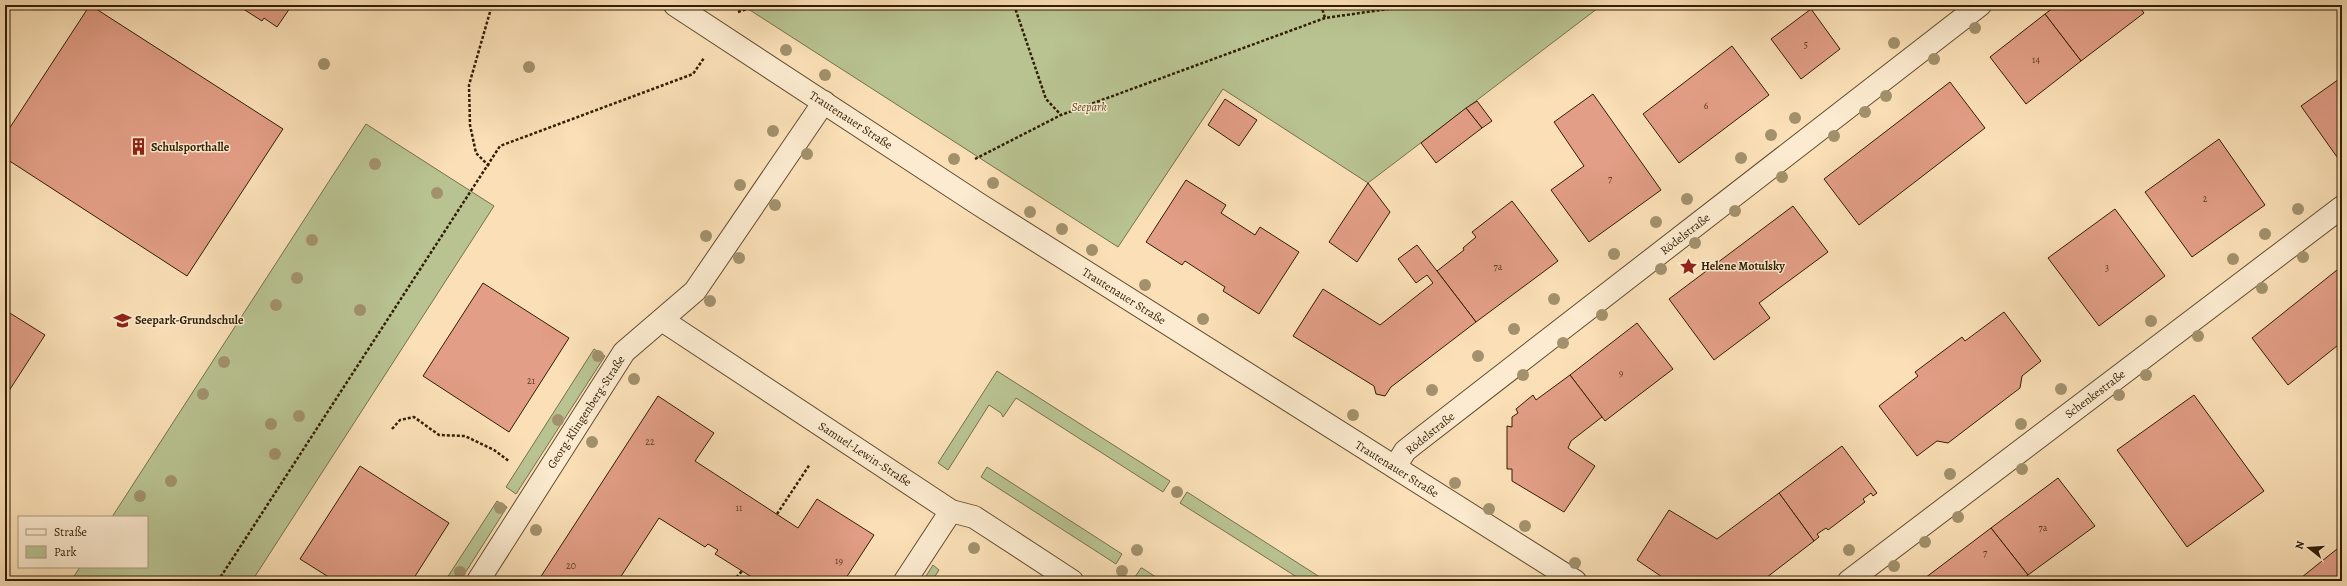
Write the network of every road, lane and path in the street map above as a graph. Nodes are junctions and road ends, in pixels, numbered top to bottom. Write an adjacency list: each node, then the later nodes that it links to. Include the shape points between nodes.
1 (492, 5): 14 (path, via 470,85 470,124 476,153)
2 (676, 5): 11 (street, Trautenauer Straße)
3 (758, 5): 8 (path, via 740,10)
4 (1014, 5): 12 (path, via 1046,99)
5 (1320, 5): 9 (path)
6 (1416, 5): 9 (path)
7 (1980, 5): 20 (street, Rödelstraße, via 1415,443 1405,451)
8 (736, 14)
9 (1325, 18): 12 (path)
10 (706, 54): 14 (path, via 693,74 500,146)
11 (824, 102): 16 (street, Georg-Klingenberg-Straße, via 695,291); 20 (street, Trautenauer Straße, via 980,205)
12 (1061, 115): 13 (path)
13 (975, 159)
14 (489, 166): 24 (path)
15 (2342, 207): 30 (street, Schenkestraße)
16 (662, 320): 21 (street, Samuel-Lewin-Straße); 25 (street, Georg-Klingenberg-Straße, via 624,352)
17 (392, 429): 18 (path, via 400,420 414,417 439,434 465,436 494,450)
18 (509, 461)
19 (810, 464): 22 (path)
20 (1395, 467): 29 (street, Trautenauer Straße)
21 (951, 511): 27 (street); 28 (street, Samuel-Lewin-Straße, via 974,517)
22 (777, 514)
23 (742, 571): 26 (path)
24 (218, 581)
25 (478, 581)
26 (733, 581)
27 (905, 581)
28 (1072, 581)
29 (1575, 581)
30 (1849, 581)

